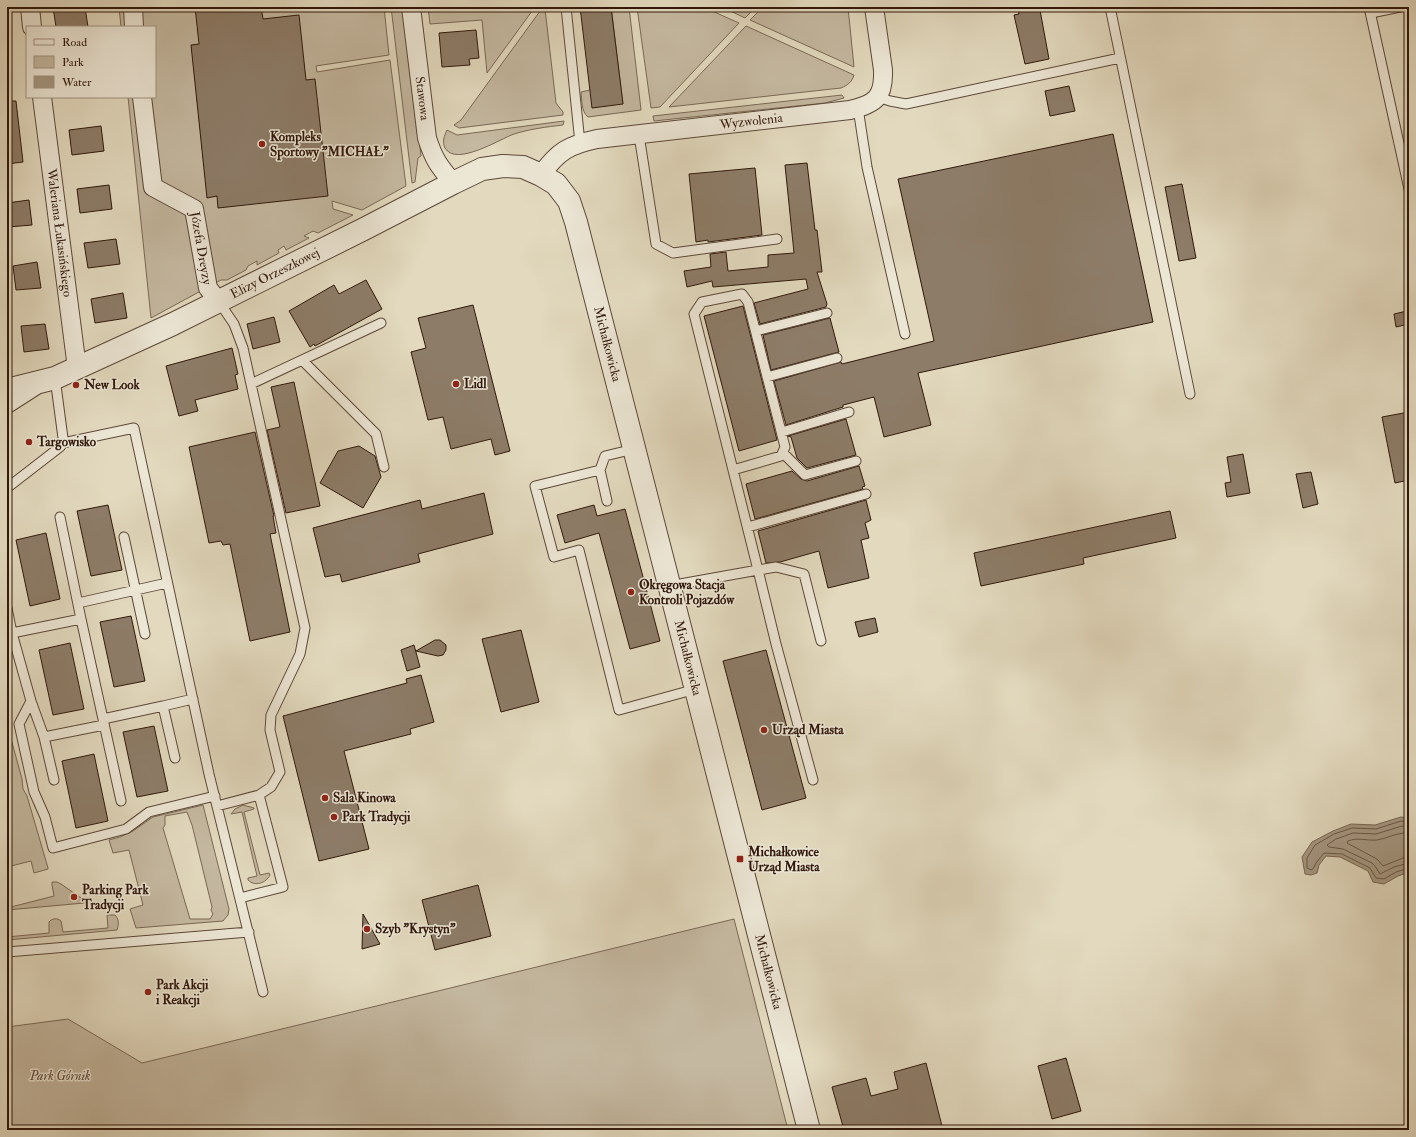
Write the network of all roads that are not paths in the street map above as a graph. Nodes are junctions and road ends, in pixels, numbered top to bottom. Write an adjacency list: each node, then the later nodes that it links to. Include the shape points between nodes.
1 (30, 7): 9 (street)
2 (133, 7): 10 (street)
3 (411, 7): 19 (street, Stawowa, via 427,138 432,155)
4 (566, 7): 17 (lane)
5 (874, 7): 12 (street, via 883,70 883,85)
6 (1110, 7): 11 (lane)
7 (1400, 7): 8 (lane)
8 (1370, 10): 20 (lane)
9 (32, 26)
10 (134, 26)
11 (1120, 58): 12 (lane, via 906,104); 34 (lane)
12 (878, 97): 15 (street, Wyzwolenia, via 864,107)
13 (42, 98): 29 (street, Waleriana Łukasińskiego)
14 (142, 98): 22 (street, Józefa Dreyzy, via 153,187 194,209 208,288)
15 (858, 108): 16 (street, Wyzwolenia); 26 (lane, via 867,167)
16 (639, 135): 17 (street, Wyzwolenia); 21 (lane, via 656,244 673,253)
17 (580, 143): 18 (street, Wyzwolenia, via 552,160)
18 (541, 174): 19 (street, Elizy Orzeszkowej, via 523,167 503,166 482,170); 39 (street, Michałkowicka, via 556,184 569,201)
19 (453, 182): 22 (street, Elizy Orzeszkowej)
20 (1409, 189)
21 (777, 239)
22 (219, 302): 29 (street, Elizy Orzeszkowej); 32 (lane, via 234,324 243,348)
23 (827, 313): 25 (lane)
24 (381, 323): 28 (lane)
25 (756, 331): 30 (lane); 44 (lane, via 748,302 742,294 702,302 694,314)
26 (905, 334)
27 (837, 358): 30 (lane)
28 (302, 360): 32 (lane); 42 (lane, via 376,434)
29 (77, 368): 31 (street, Elizy Orzeszkowej)
30 (767, 377): 37 (lane)
31 (48, 380): 33 (street, Elizy Orzeszkowej); 35 (street); 38 (lane)
32 (251, 384): 70 (lane, via 305,628 300,654 271,715 270,730 280,772 271,787)
33 (7, 390)
34 (1190, 394)
35 (7, 404)
36 (849, 412): 37 (lane)
37 (782, 432): 40 (lane, via 785,447)
38 (63, 443): 45 (lane); 52 (lane, via 134,428)
39 (634, 449): 43 (lane, via 605,456); 53 (street, Michałkowicka)
40 (783, 453): 41 (lane, via 805,475); 44 (lane, via 781,456)
41 (856, 461)
42 (384, 467)
43 (600, 470): 47 (lane); 61 (lane, via 535,486 554,557 579,550 619,710)
44 (733, 470): 49 (lane)
45 (7, 488)
46 (866, 494): 49 (lane)
47 (608, 501)
48 (60, 517): 55 (lane)
49 (748, 526): 51 (lane)
50 (124, 537): 54 (lane)
51 (758, 570): 53 (lane); 60 (lane, via 776,567 804,574); 69 (lane)
52 (167, 583): 54 (lane); 62 (lane)
53 (669, 586): 61 (street, Michałkowicka)
54 (135, 590): 55 (lane); 59 (lane)
55 (78, 603): 57 (lane)
56 (7, 608): 58 (lane)
57 (81, 620): 58 (lane); 65 (lane)
58 (12, 633): 63 (lane)
59 (145, 634)
60 (821, 642)
61 (696, 689): 77 (street, Michałkowicka)
62 (192, 699): 64 (lane); 72 (lane)
63 (31, 702): 66 (lane); 72 (lane, via 19,724 34,792 45,817 53,848 126,830 149,812)
64 (164, 706): 65 (lane); 67 (lane)
65 (104, 722): 66 (lane); 71 (lane)
66 (44, 737): 68 (lane)
67 (174, 758)
68 (54, 780)
69 (813, 780)
70 (259, 795): 72 (lane); 73 (lane, via 283,887)
71 (121, 801)
72 (216, 801): 73 (lane)
73 (240, 898): 74 (lane)
74 (248, 932): 75 (lane); 76 (lane)
75 (7, 952)
76 (263, 992)
77 (809, 1130)

